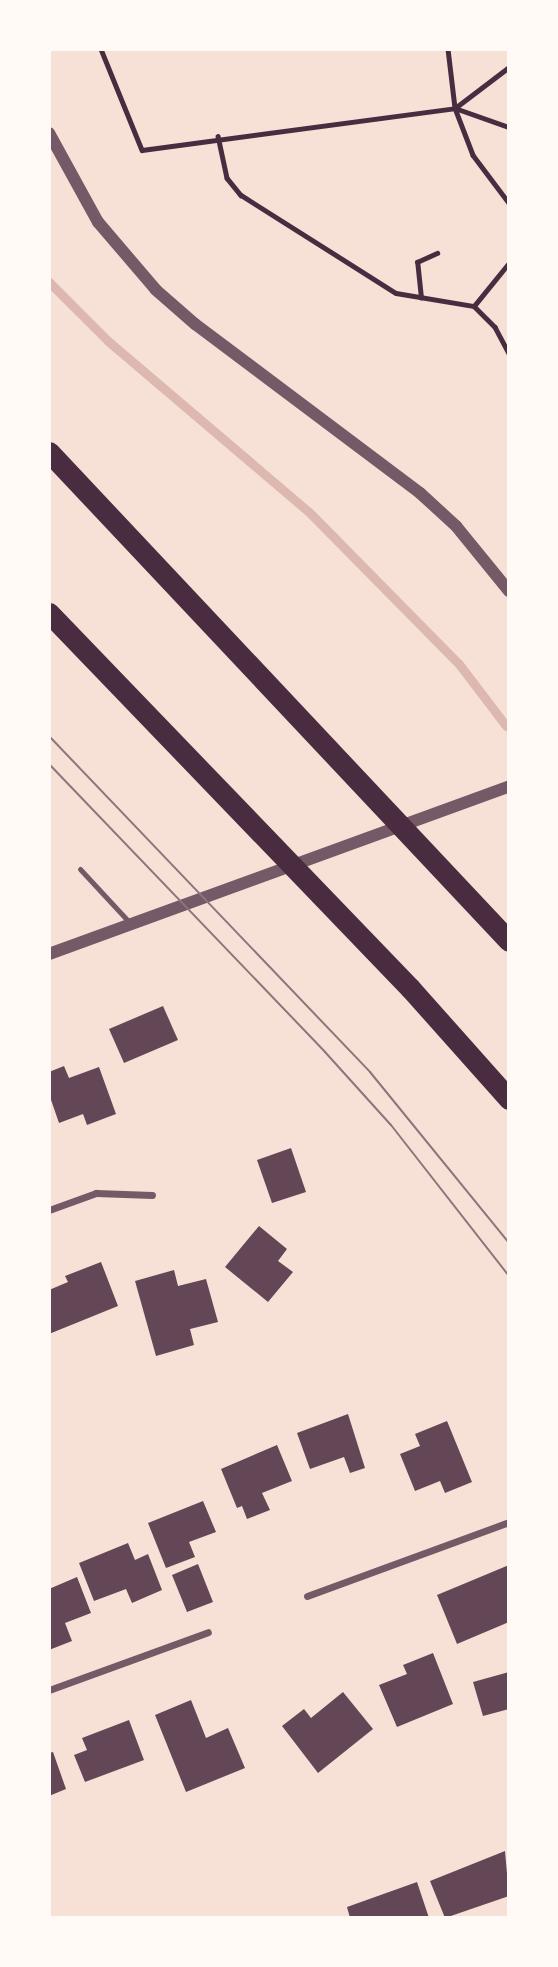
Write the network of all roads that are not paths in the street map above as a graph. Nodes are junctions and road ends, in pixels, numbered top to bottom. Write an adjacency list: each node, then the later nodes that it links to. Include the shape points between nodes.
1 (49, 133): 3 (street, via 98,222 156,290 420,493 456,526)
2 (49, 452): 8 (highway)
3 (509, 591)
4 (49, 613): 10 (highway, via 410,988)
5 (509, 787): 7 (street)
6 (80, 869): 7 (lane)
7 (130, 923): 9 (street)
8 (509, 941)
9 (49, 954)
10 (509, 1099)
11 (152, 1195): 12 (street, via 96,1193)
12 (49, 1210)
13 (509, 1522): 14 (street)
14 (307, 1595)
15 (208, 1632): 16 (street)
16 (49, 1690)

